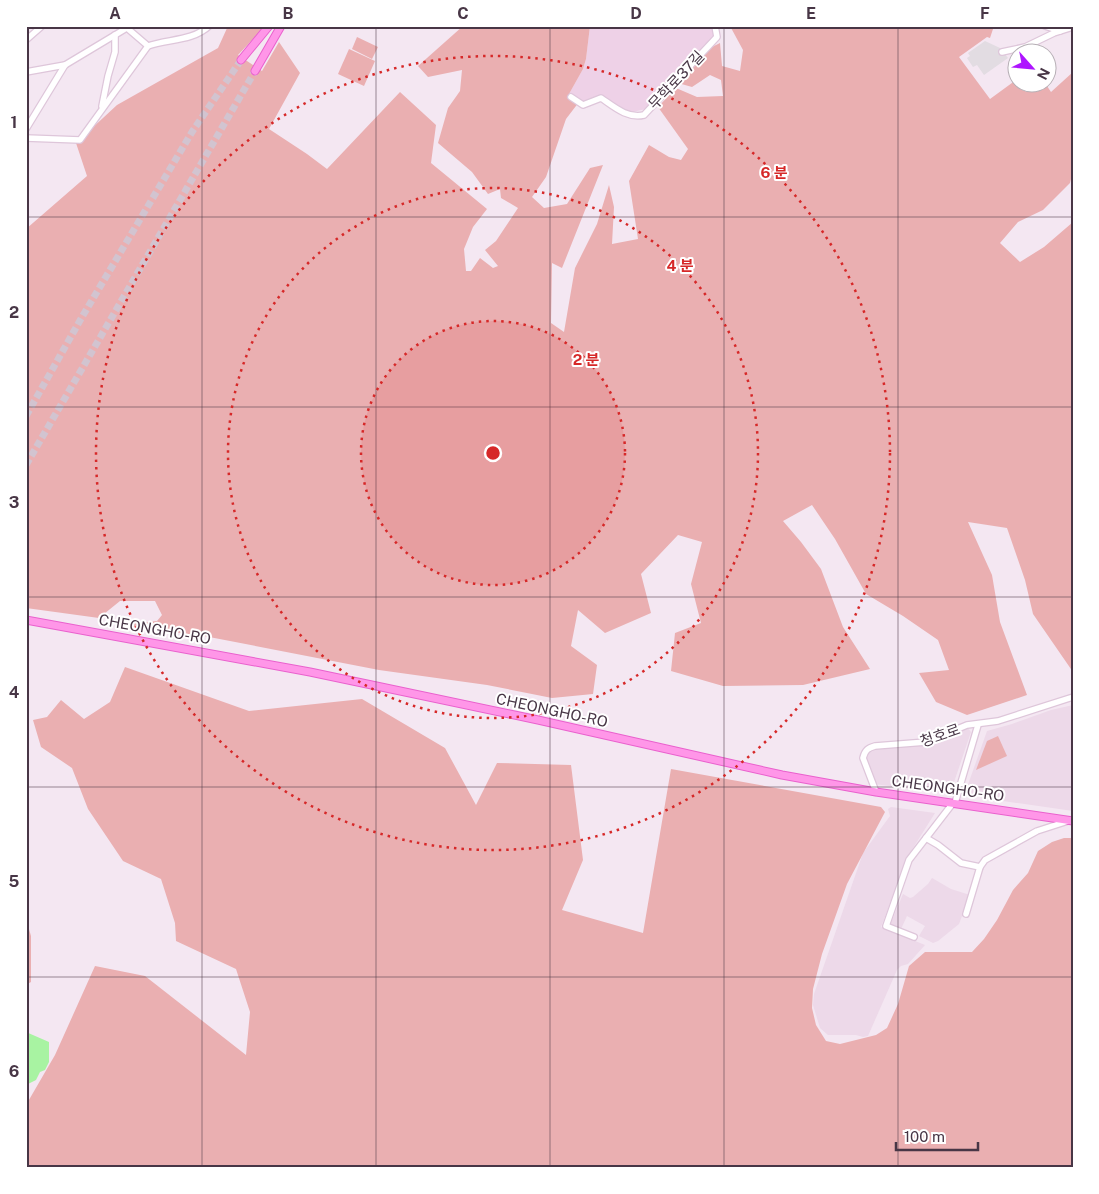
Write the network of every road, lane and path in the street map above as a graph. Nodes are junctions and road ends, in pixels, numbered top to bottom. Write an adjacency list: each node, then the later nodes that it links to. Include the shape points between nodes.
1 (42, 26): 12 (street)
2 (209, 26): 13 (street, via 201,33)
3 (269, 26): 15 (main road)
4 (281, 26): 17 (main road)
5 (715, 26): 19 (street, 무학로37길, via 716,37 644,115 622,112 601,98 583,105)
6 (1045, 26): 9 (street); 11 (street)
7 (129, 27): 10 (street); 13 (street)
8 (1073, 27): 9 (street)
9 (1060, 31): 11 (street)
10 (115, 35): 16 (street); 20 (street, via 115,52)
11 (1045, 38): 14 (street)
12 (26, 40)
13 (148, 46): 20 (street)
14 (1002, 52)
15 (241, 60)
16 (65, 65): 18 (street); 21 (street)
17 (255, 71)
18 (26, 72)
19 (571, 97)
20 (101, 110): 22 (street, via 80,140)
21 (26, 129)
22 (26, 138)
23 (26, 620): 26 (main road, CHEONGHO-RO, via 310,672 782,775)
24 (1073, 697): 25 (street)
25 (978, 725): 26 (street, 청호로, via 967,725 926,742 868,748 863,758); 27 (street, 청호로)
26 (876, 792): 27 (main road, CHEONGHO-RO)
27 (954, 803): 28 (main road, CHEONGHO-RO); 29 (street)
28 (1072, 821): 30 (street, via 1037,831)
29 (926, 838): 30 (street, via 961,863); 32 (street, via 910,860 886,926)
30 (980, 866): 31 (street)
31 (966, 914)
32 (914, 937)

